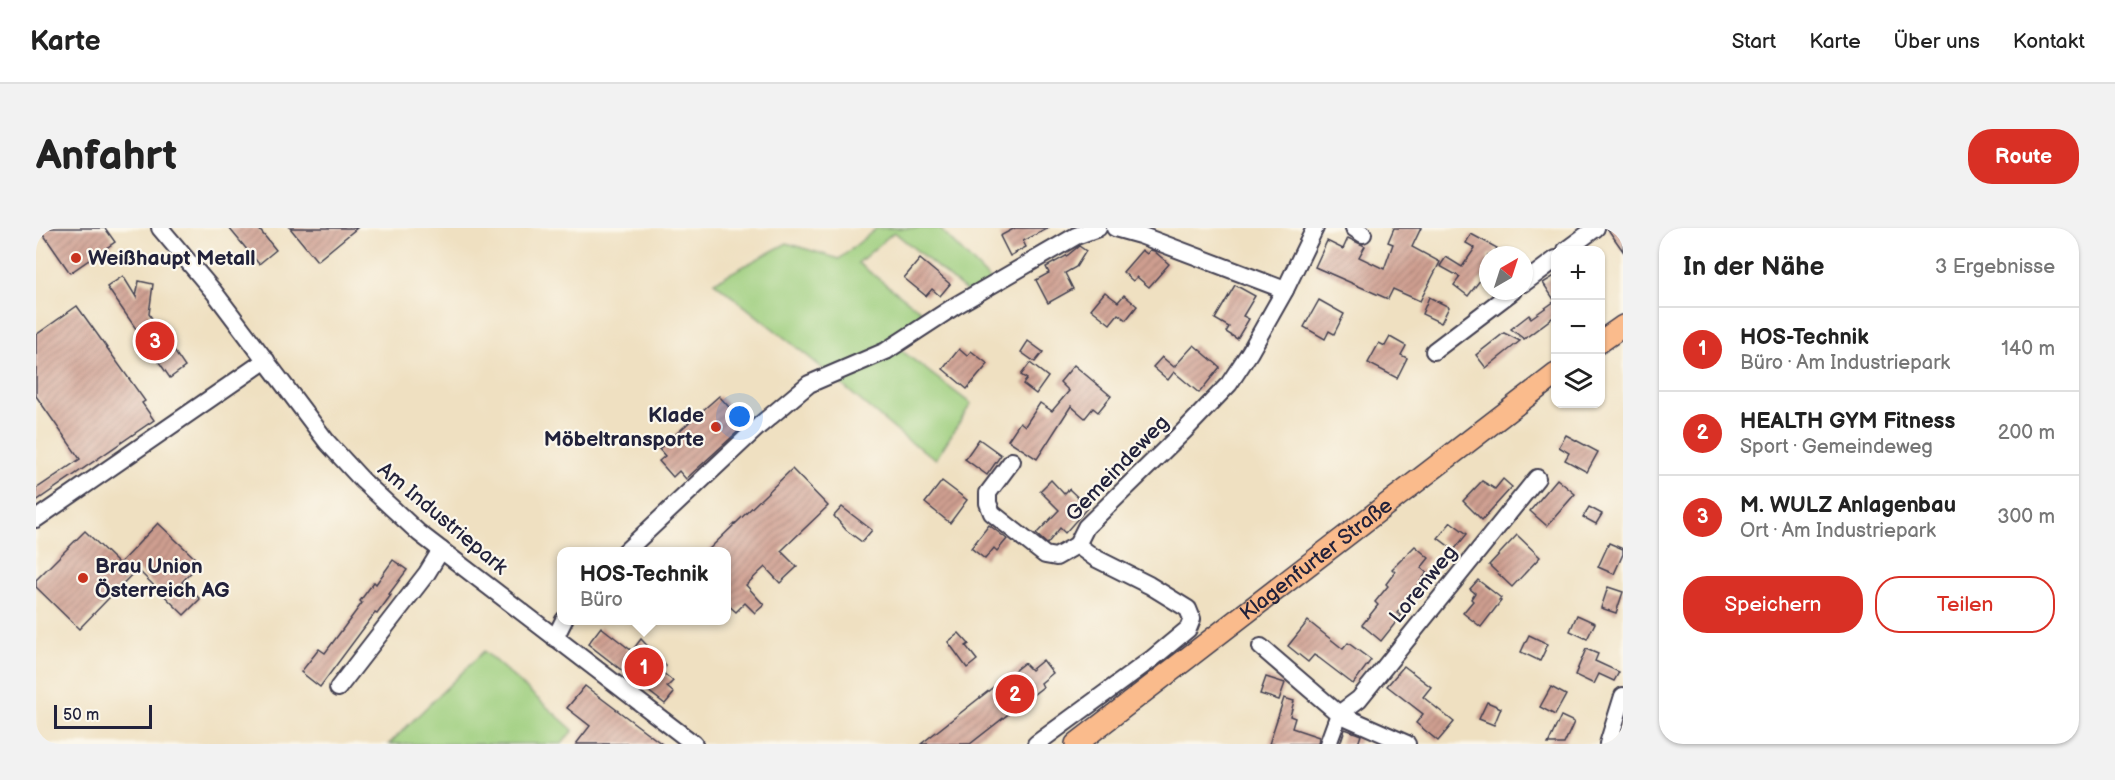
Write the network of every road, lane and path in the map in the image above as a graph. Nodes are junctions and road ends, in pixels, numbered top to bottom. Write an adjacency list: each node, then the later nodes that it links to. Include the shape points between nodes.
1 (160, 228): 15 (street, Am Industriepark)
2 (1098, 228): 21 (street, via 1077,236 955,306 886,351 809,384)
3 (1115, 228): 6 (street)
4 (1315, 228): 10 (street, Gemeindeweg)
5 (1596, 228): 7 (street)
6 (1142, 232): 10 (street)
7 (1571, 246)
8 (1551, 263): 9 (street)
9 (1533, 276)
10 (1285, 290): 20 (street, Gemeindeweg, via 1228,384 1086,527)
11 (1502, 300): 14 (street)
12 (1623, 326): 13 (main road)
13 (1605, 339)
14 (1434, 351)
15 (266, 360): 19 (street); 22 (street, Am Industriepark, via 327,442)
16 (1551, 378): 31 (main road, Klagenfurter Straße)
17 (1012, 461): 20 (street, via 988,493 992,513 1045,555 1056,557)
18 (1537, 478): 28 (street, Lorenweg, via 1359,699)
19 (36, 519)
20 (1077, 545): 30 (street, Gemeindeweg, via 1188,609 1192,619 1188,629 1153,658)
21 (630, 547)
22 (441, 550): 24 (street, Am Industriepark); 26 (street)
23 (562, 625): 24 (street)
24 (555, 638): 29 (street, Am Industriepark)
25 (1261, 646): 28 (street)
26 (338, 688)
27 (1623, 696): 34 (street)
28 (1339, 714): 32 (street); 33 (street)
29 (693, 744)
30 (1036, 744)
31 (1076, 744)
32 (1328, 744)
33 (1407, 744)
34 (1608, 744)

